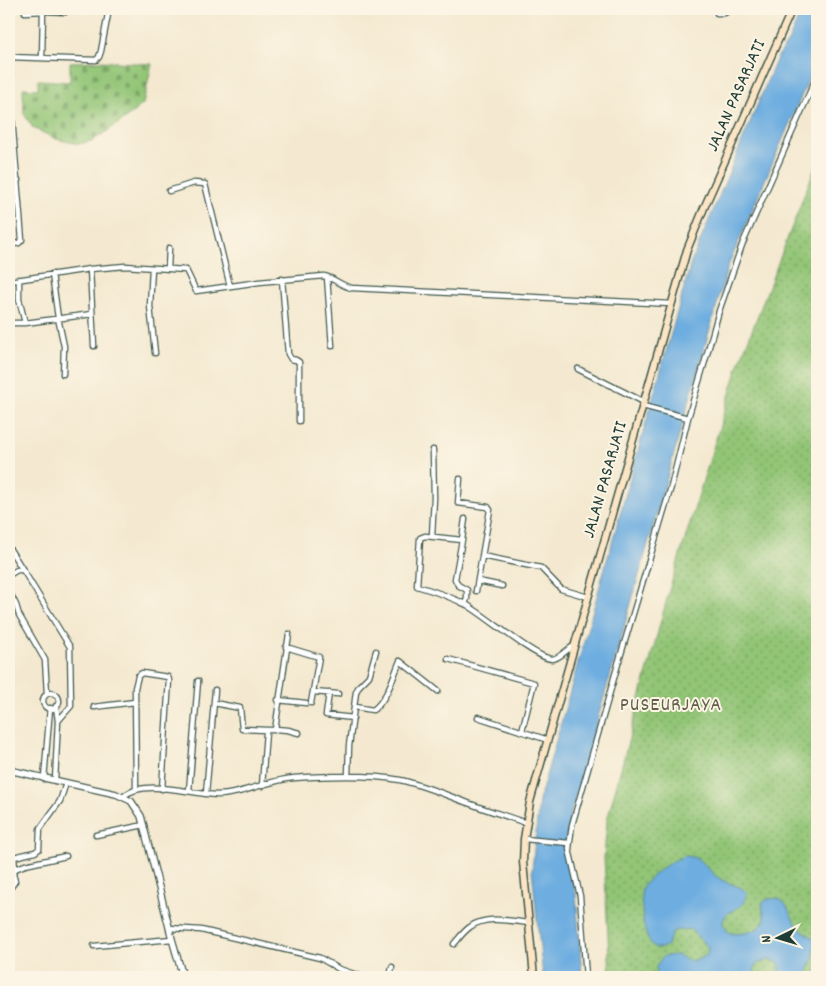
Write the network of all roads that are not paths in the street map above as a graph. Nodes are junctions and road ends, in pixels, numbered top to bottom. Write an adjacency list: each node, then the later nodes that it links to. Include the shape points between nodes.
1 (65, 9): 5 (street, via 65,12)
2 (110, 9): 9 (street, via 99,57 90,61)
3 (730, 9): 7 (street)
4 (792, 9): 33 (main road, JALAN PASARJATI, via 692,237)
5 (43, 11): 6 (street); 9 (street)
6 (25, 12)
7 (717, 13)
8 (9, 57): 9 (street); 11 (street)
9 (42, 58)
10 (817, 76): 44 (street, via 742,245)
11 (10, 83)
12 (11, 106): 13 (street)
13 (10, 113): 14 (street)
14 (11, 136): 15 (street)
15 (15, 157): 16 (street); 17 (street)
16 (9, 158)
17 (18, 180): 18 (street); 20 (street)
18 (9, 181)
19 (169, 191): 32 (street, via 194,184 206,186)
20 (19, 202): 21 (street); 22 (street, via 22,242)
21 (9, 203)
22 (9, 245)
23 (169, 248): 26 (street)
24 (152, 268): 25 (street); 26 (street); 40 (street, via 150,306)
25 (90, 269): 27 (street); 34 (street)
26 (168, 269): 32 (street, via 187,271 195,291)
27 (52, 274): 30 (street); 35 (street)
28 (327, 276): 29 (street); 33 (street, via 352,288); 39 (street)
29 (282, 279): 32 (street); 45 (street, via 288,354 299,362)
30 (19, 280): 31 (street); 37 (street, via 19,299)
31 (9, 281)
32 (230, 286)
33 (670, 304): 43 (main road, JALAN PASARJATI)
34 (92, 314): 35 (street); 38 (street)
35 (58, 318): 37 (street); 42 (street, via 64,346)
36 (9, 323): 37 (street)
37 (25, 323)
38 (94, 346)
39 (332, 346)
40 (155, 353)
41 (578, 369): 43 (street)
42 (63, 374)
43 (646, 405): 44 (street); 59 (main road, JALAN PASARJATI)
44 (688, 418): 105 (street)
45 (299, 421)
46 (433, 450): 49 (street)
47 (460, 480): 52 (street, via 458,504 488,507 490,510)
48 (464, 518): 50 (street)
49 (432, 536): 50 (street); 60 (street, via 420,538 417,586)
50 (462, 540): 60 (street, via 455,579 467,590)
51 (9, 548): 53 (street)
52 (482, 556): 55 (street); 59 (street, via 541,568 561,589)
53 (23, 570): 54 (street); 82 (street, via 70,646 71,706)
54 (9, 575)
55 (478, 581): 56 (street); 58 (street)
56 (502, 586)
57 (9, 591): 70 (street, via 45,660)
58 (476, 591)
59 (588, 597): 62 (main road, JALAN PASARJATI)
60 (465, 604): 62 (street, via 547,658 559,657)
61 (289, 634): 63 (street)
62 (574, 646): 87 (main road, JALAN PASARJATI)
63 (286, 647): 69 (street, via 319,656); 73 (street)
64 (376, 652): 78 (street, via 369,676 357,688)
65 (448, 659): 85 (street, via 534,683)
66 (198, 681): 98 (street)
67 (215, 690): 75 (street)
68 (438, 691): 78 (street, via 400,661 376,709)
69 (313, 692): 71 (street); 73 (street, via 309,703)
70 (47, 693): 76 (street, via 56,694 59,702); 79 (street, via 44,704)
71 (329, 693): 72 (street); 81 (street, via 326,715)
72 (338, 694)
73 (278, 700): 83 (street)
74 (135, 702): 77 (street); 96 (street); 97 (street, via 136,681 140,674 169,678)
75 (214, 703): 84 (street, via 240,708 242,729); 99 (street)
76 (56, 706): 79 (street); 82 (street)
77 (94, 707)
78 (355, 707): 81 (street)
79 (50, 708): 88 (street)
80 (478, 717): 85 (street)
81 (353, 718): 91 (street)
82 (58, 721): 89 (street)
83 (275, 729): 84 (street); 86 (street)
84 (266, 730): 95 (street)
85 (522, 731): 87 (street)
86 (299, 733)
87 (548, 740): 101 (main road, JALAN PASARJATI)
88 (47, 743): 89 (street); 92 (street)
89 (57, 744): 93 (street)
90 (9, 770): 92 (street)
91 (348, 776): 95 (street, via 291,778); 101 (street, via 405,781)
92 (44, 779): 93 (street)
93 (55, 781): 94 (street)
94 (66, 783): 100 (street); 107 (street, via 60,801 40,829 38,849 14,857)
95 (262, 786): 99 (street)
96 (136, 789): 97 (street); 100 (street)
97 (162, 789): 98 (street)
98 (189, 791): 99 (street)
99 (206, 794)
100 (124, 797): 102 (street, via 136,806)
101 (526, 823): 104 (main road, JALAN PASARJATI)
102 (144, 825): 103 (street); 111 (street)
103 (96, 835)
104 (524, 839): 105 (street); 110 (main road, JALAN PASARJATI)
105 (569, 842): 120 (street, via 570,860 580,896)
106 (66, 856): 107 (street)
107 (15, 869): 108 (street)
108 (11, 874): 109 (street, via 15,881)
109 (9, 890)
110 (529, 923): 113 (street, via 481,922 472,926); 119 (main road, JALAN PASARJATI)
111 (169, 928): 112 (street); 117 (street, via 201,930 320,958)
112 (172, 940): 114 (street); 116 (street)
113 (454, 944)
114 (94, 946)
115 (392, 967): 118 (street)
116 (183, 977)
117 (362, 977)
118 (390, 977)
119 (534, 977)
120 (586, 977)

